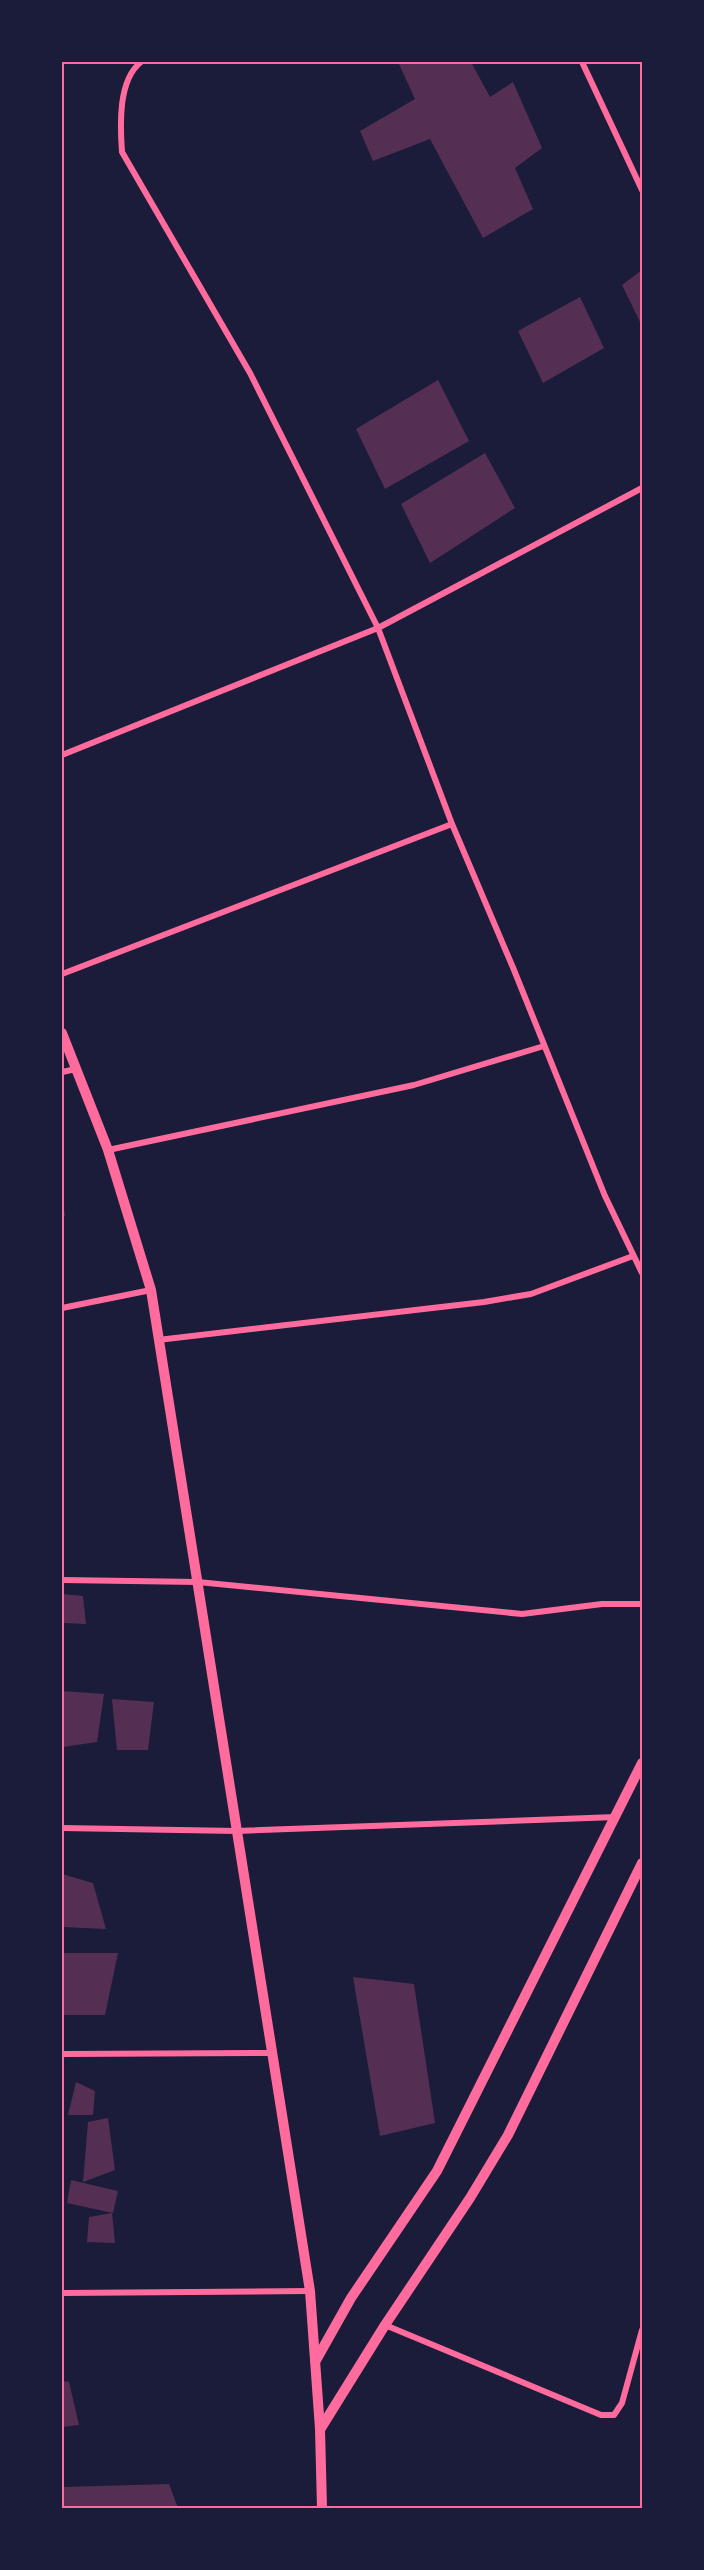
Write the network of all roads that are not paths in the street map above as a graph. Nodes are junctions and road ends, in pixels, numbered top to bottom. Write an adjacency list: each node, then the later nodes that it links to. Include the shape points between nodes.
1 (141, 62): 5 (street, via 132,68 120,113 122,152 250,373)
2 (582, 62): 3 (street)
3 (642, 190)
4 (642, 488): 5 (street)
5 (378, 628): 6 (street); 7 (street)
6 (62, 755)
7 (452, 824): 8 (street); 10 (street)
8 (62, 974)
9 (62, 1033): 11 (street)
10 (544, 1046): 13 (street, via 414,1085); 14 (street)
11 (76, 1069): 12 (street); 13 (street)
12 (62, 1072)
13 (108, 1150): 16 (street)
14 (633, 1256): 15 (street); 18 (street, via 531,1294)
15 (642, 1273)
16 (151, 1290): 17 (street); 18 (street)
17 (62, 1308)
18 (158, 1340): 20 (street)
19 (62, 1580): 20 (street)
20 (198, 1582): 21 (street, via 522,1614 602,1604); 25 (street)
21 (642, 1604)
22 (642, 1763): 23 (street)
23 (616, 1817): 25 (street); 33 (street, via 437,2171 351,2298)
24 (62, 1828): 25 (street)
25 (237, 1832): 27 (street)
26 (642, 1863): 31 (street, via 508,2135)
27 (272, 2053): 28 (street); 29 (street)
28 (62, 2054)
29 (310, 2290): 30 (street); 33 (street)
30 (62, 2293)
31 (385, 2325): 32 (street, via 601,2415 614,2415 622,2403); 34 (street)
32 (642, 2330)
33 (315, 2362): 34 (street)
34 (320, 2429): 35 (street)
35 (322, 2508)

